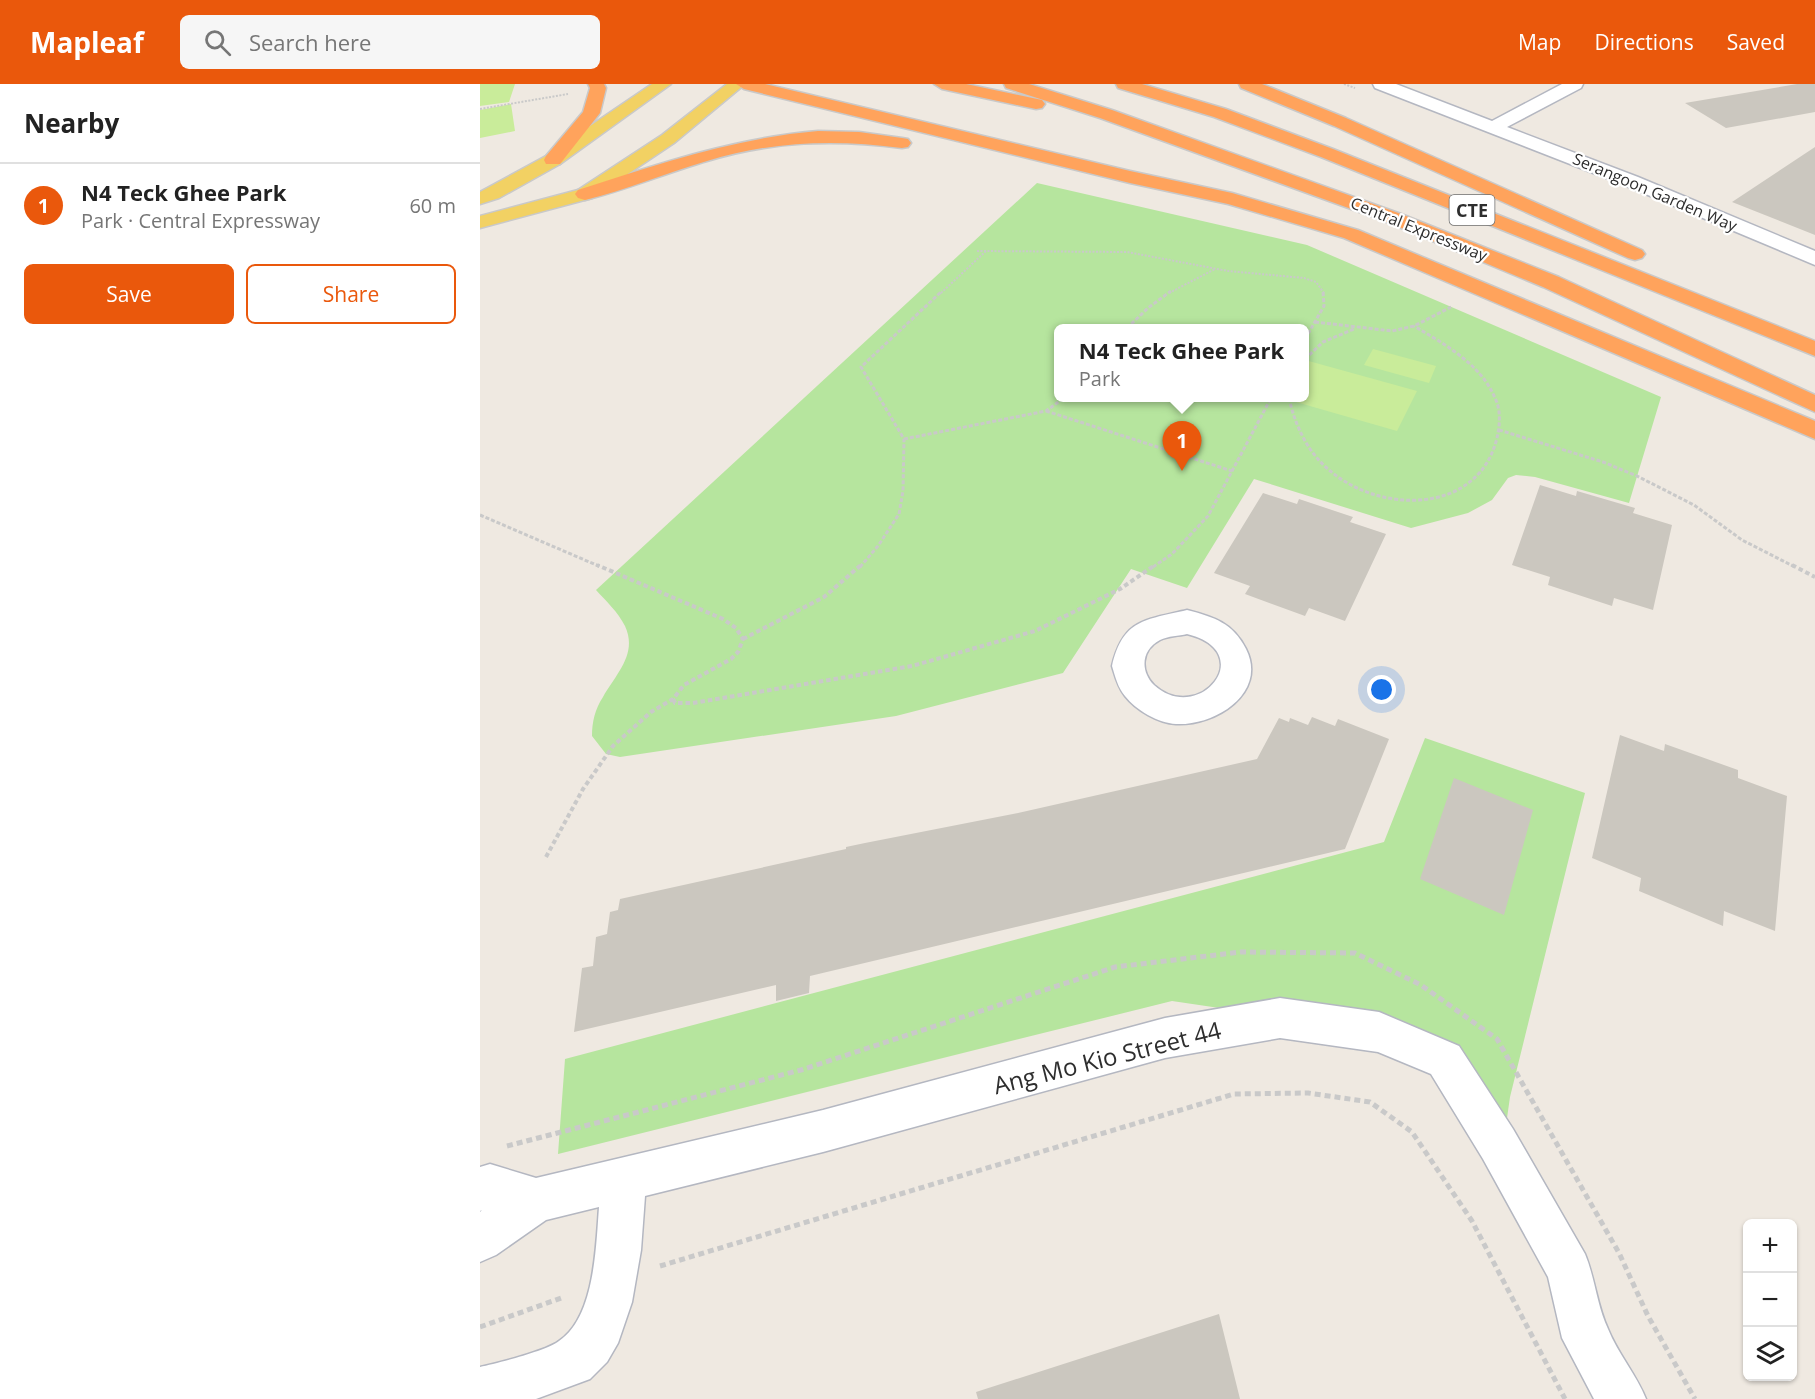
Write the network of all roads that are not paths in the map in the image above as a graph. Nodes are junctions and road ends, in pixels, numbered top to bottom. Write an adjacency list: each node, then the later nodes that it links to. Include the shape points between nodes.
1 (596, 84): 13 (highway, via 591,113)
2 (663, 84): 13 (main road)
3 (736, 84): 15 (main road, via 668,139)
4 (744, 84): 14 (highway)
5 (942, 84): 11 (highway, via 1075,112)
6 (1012, 84): 11 (highway, Central Expressway / CTE)
7 (1124, 84): 22 (highway, Central Expressway / CTE, via 1220,113 1327,153)
8 (1247, 84): 19 (highway)
9 (1381, 84): 12 (street, Serangoon Garden Way)
10 (1575, 84): 12 (street)
11 (1106, 114): 23 (highway, Central Expressway / CTE, via 1383,214 1551,282)
12 (1494, 127): 18 (street, Serangoon Garden Way)
13 (553, 160): 16 (main road)
14 (1130, 177): 15 (highway, via 835,134 763,141 703,155); 24 (highway, via 1232,199 1351,234)
15 (585, 194): 17 (main road)
16 (480, 198)
17 (480, 222)
18 (1815, 259)
19 (1651, 261)
20 (1684, 276): 21 (highway)
21 (1815, 334)
22 (1815, 349)
23 (1815, 404)
24 (1815, 431)
25 (624, 1179): 27 (street, Ang Mo Kio Street 44); 29 (street, via 615,1279 605,1317 593,1340 575,1360); 30 (street, Ang Mo Kio Street 44, via 823,1131 1165,1038 1280,1018 1379,1032 1445,1060 1569,1270 1586,1338)
26 (480, 1189): 27 (street, via 490,1186)
27 (536, 1200): 28 (street, Ang Mo Kio Street 44)
28 (480, 1239)
29 (480, 1392)
30 (1621, 1399)

